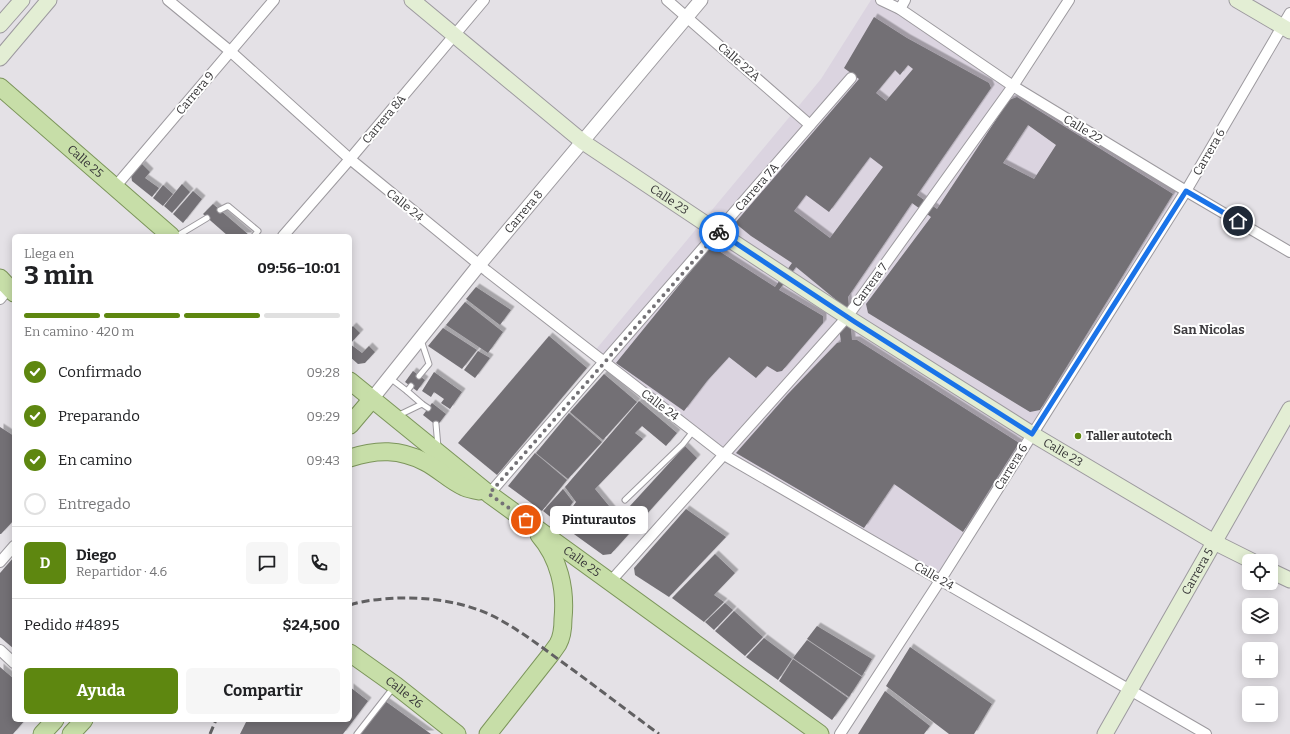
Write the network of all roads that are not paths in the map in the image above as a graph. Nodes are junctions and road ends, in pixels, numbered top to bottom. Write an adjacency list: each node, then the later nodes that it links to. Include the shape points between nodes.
1 (22, 0): 15 (main road)
2 (49, 0): 19 (main road)
3 (168, 0): 18 (street, Calle 24)
4 (274, 0): 18 (street, Carrera 9)
5 (412, 0): 17 (main road, Calle 23)
6 (484, 0): 17 (street, Carrera 8A)
7 (667, 0): 14 (street, Calle 22A)
8 (701, 0): 14 (street, Carrera 8)
9 (880, 0): 12 (street, Calle 22)
10 (1069, 0): 21 (street, Carrera 7)
11 (1237, 0): 16 (main road)
12 (903, 4): 21 (street, Calle 22)
13 (1290, 13): 16 (street, Carrera 6)
14 (687, 16): 23 (street, Calle 22A); 24 (street, Carrera 8)
15 (0, 25)
16 (1286, 29): 27 (street, Carrera 6)
17 (454, 36): 24 (main road, Calle 23); 25 (street, Carrera 8A)
18 (230, 51): 25 (street, Calle 24); 26 (street, Carrera 9)
19 (0, 58)
20 (851, 78): 23 (street, Carrera 7A)
21 (1013, 86): 27 (street, Calle 22); 37 (street, Carrera 7)
22 (0, 87): 26 (main road, Calle 25)
23 (810, 125): 30 (street, Carrera 7A)
24 (583, 142): 30 (main road, Calle 23); 36 (street, Carrera 8)
25 (350, 159): 34 (street, Carrera 8A); 36 (street, Calle 24)
26 (115, 187): 31 (main road, Calle 25)
27 (1186, 191): 35 (street, Calle 22); 53 (street, Carrera 6)
28 (220, 210): 33 (lane, via 228,206 258,231)
29 (208, 218): 32 (lane)
30 (718, 232): 37 (main road, Calle 23); 39 (street, Carrera 7A)
31 (169, 234)
32 (180, 234)
33 (256, 234)
34 (285, 234)
35 (1290, 252)
36 (479, 265): 38 (street, Carrera 8); 39 (street, Calle 24)
37 (847, 317): 53 (main road, Calle 23); 55 (street, Carrera 7)
38 (421, 339): 40 (lane, via 428,364); 41 (street, Carrera 8)
39 (604, 362): 52 (street, Calle 24); 57 (street, Carrera 7A)
40 (419, 376)
41 (390, 378): 44 (lane); 45 (street, Carrera 8)
42 (352, 383): 45 (main road, Calle 25)
43 (411, 386): 44 (lane)
44 (407, 391): 46 (lane)
45 (372, 399): 49 (main road, Calle 25); 50 (main road, Carrera 8)
46 (422, 404): 47 (lane); 49 (lane)
47 (428, 408)
48 (1290, 409): 60 (main road, Carrera 5)
49 (394, 418): 54 (main road, Calle 25)
50 (352, 423)
51 (436, 424): 54 (lane)
52 (694, 430): 55 (street, Calle 24); 58 (lane)
53 (1032, 434): 60 (main road, Calle 23); 65 (street, Carrera 6)
54 (438, 452): 57 (main road, Calle 25)
55 (724, 454): 65 (street, Calle 24); 67 (street, Carrera 7)
56 (352, 457): 57 (main road, via 384,451 406,454 425,462 464,487)
57 (489, 494): 59 (main road, Calle 25)
58 (625, 500)
59 (526, 520): 67 (main road, Calle 25); 79 (main road, via 544,541 554,558 562,581 563,627 559,642 551,654)
60 (1214, 542): 62 (main road, Calle 23); 72 (main road, Carrera 5)
61 (12, 548): 63 (street)
62 (1242, 556)
63 (0, 562)
64 (1278, 574): 66 (main road)
65 (941, 580): 72 (street, Calle 24); 81 (street, Carrera 6)
66 (1290, 580)
67 (610, 582): 80 (main road, Calle 25)
68 (0, 650): 70 (street)
69 (352, 654): 71 (main road, Calle 26)
70 (12, 661)
71 (395, 685): 77 (lane); 78 (main road, Calle 26)
72 (1130, 690): 82 (main road, Carrera 5); 83 (street, Calle 24)
73 (53, 722): 75 (main road)
74 (82, 722): 76 (main road)
75 (42, 734)
76 (71, 734)
77 (357, 734)
78 (457, 734)
79 (488, 734)
80 (820, 734)
81 (840, 734)
82 (1105, 734)
83 (1206, 734)

